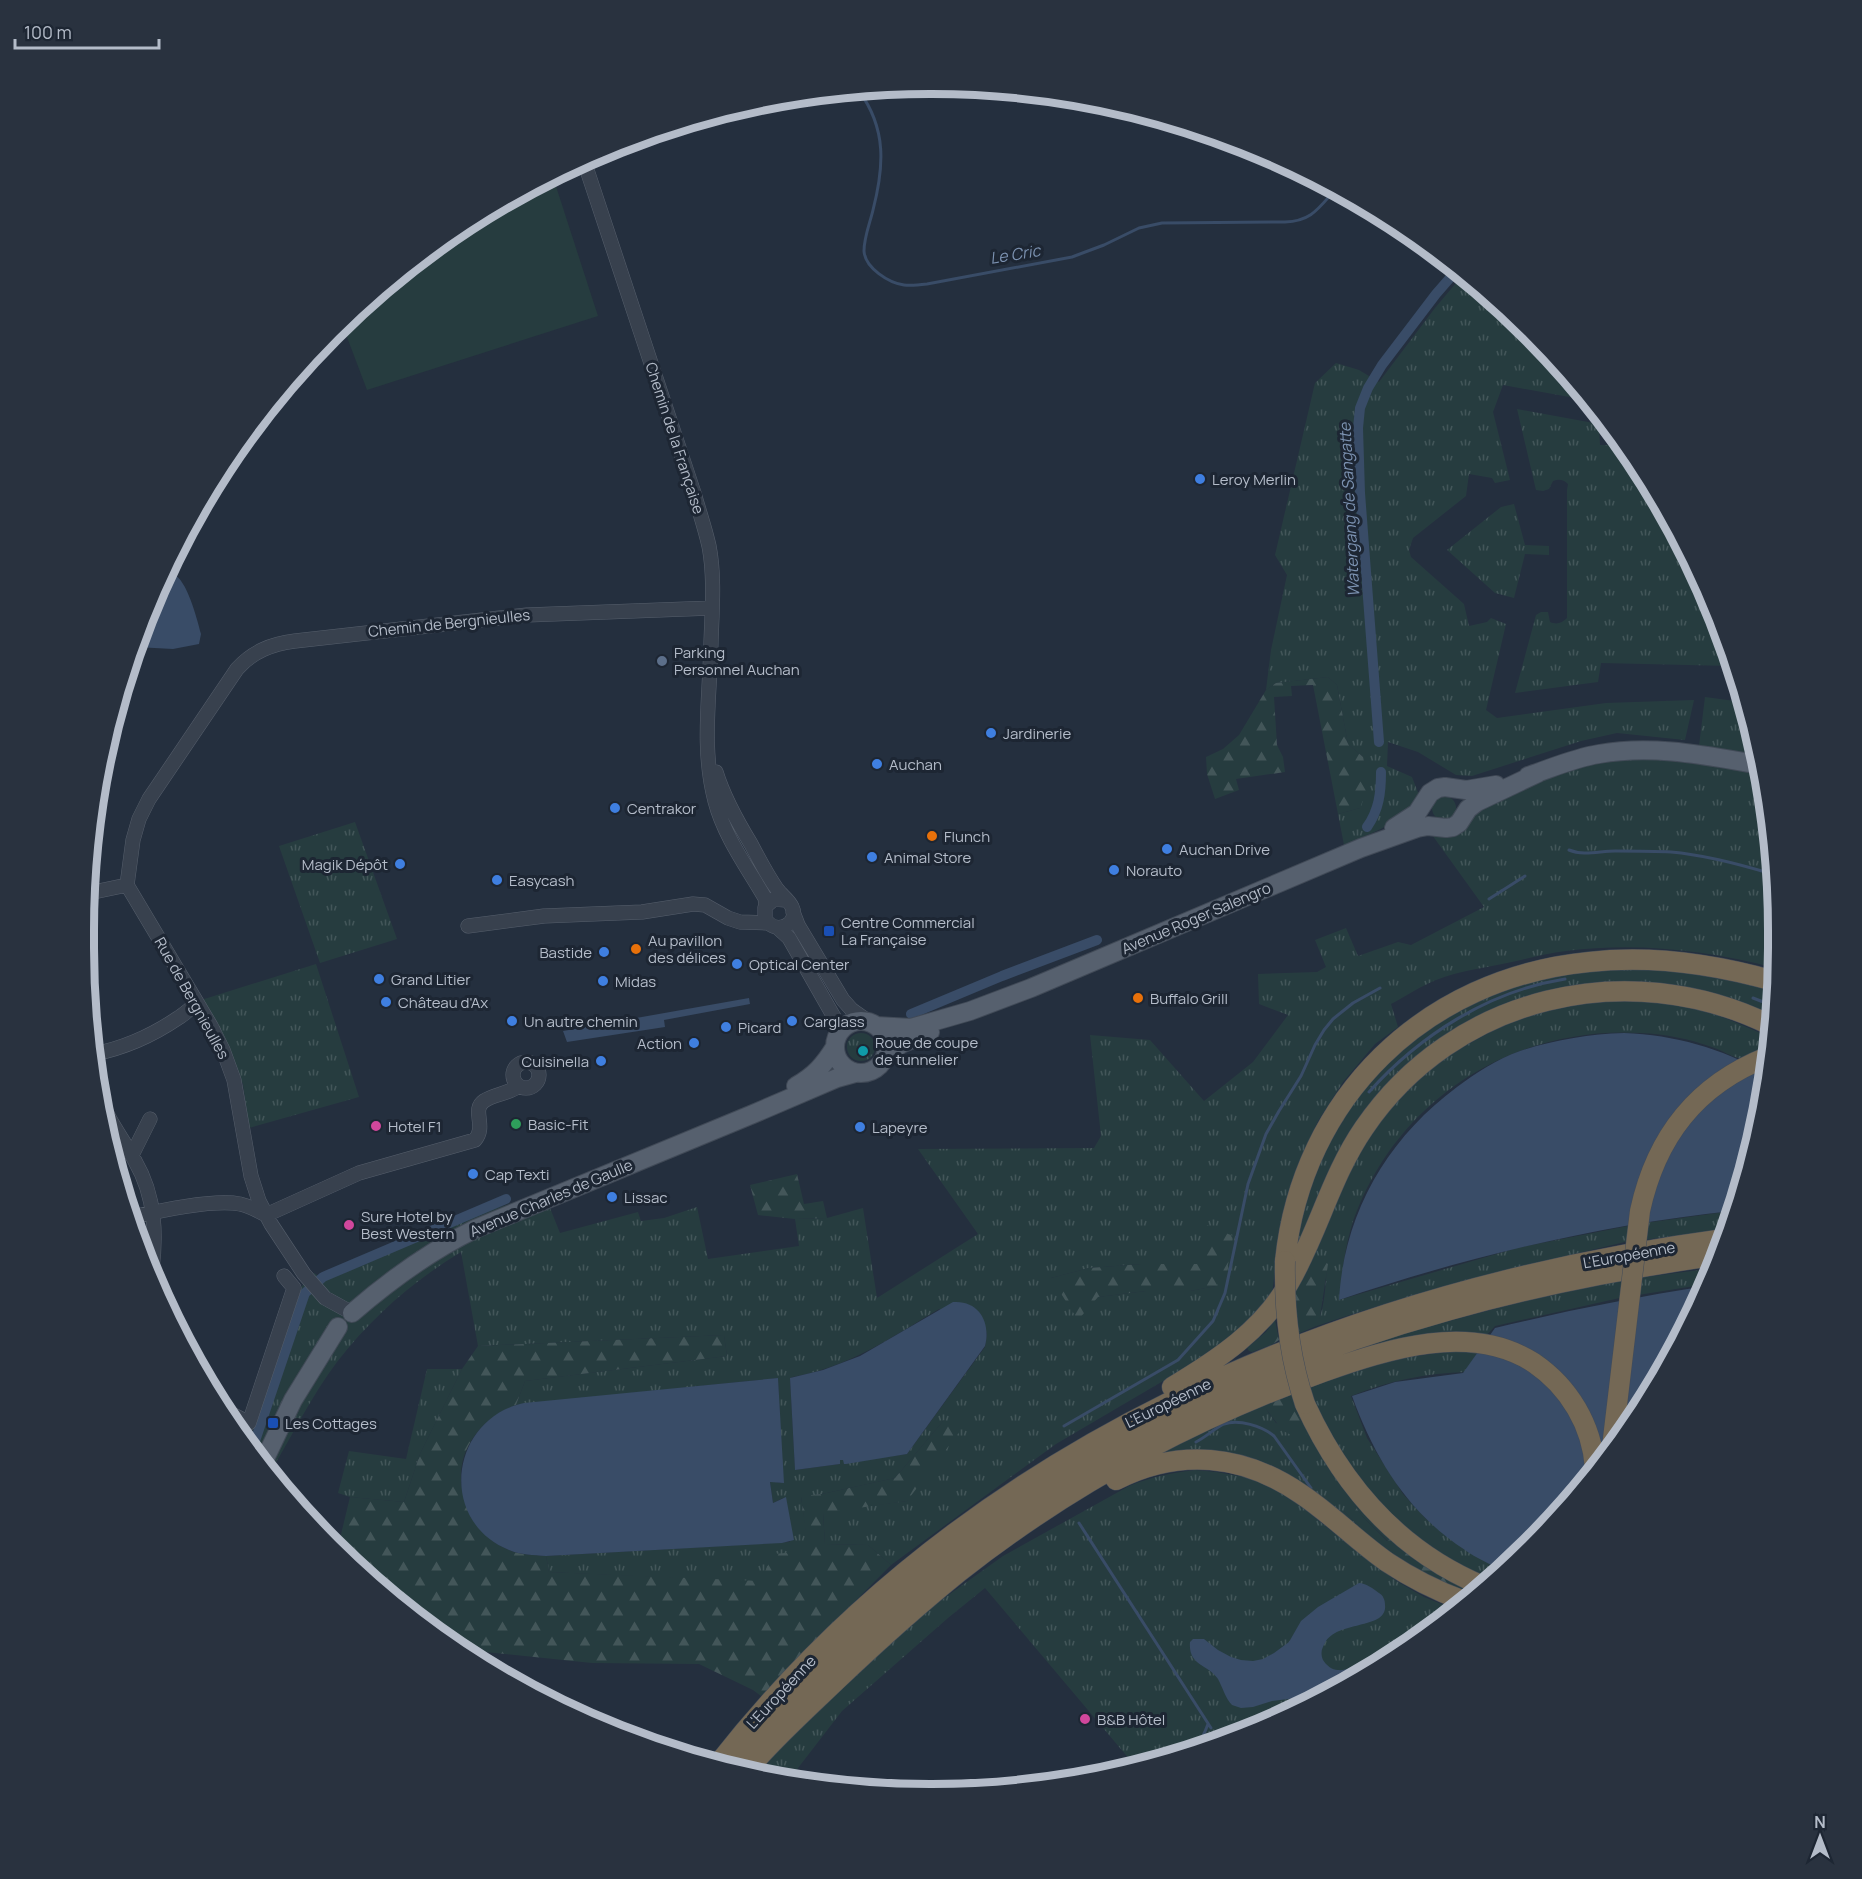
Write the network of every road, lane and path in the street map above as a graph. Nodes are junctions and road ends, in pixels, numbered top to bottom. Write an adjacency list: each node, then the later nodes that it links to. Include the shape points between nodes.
1 (587, 169): 2 (street, Chemin de la Française, via 704,530)
2 (712, 608): 3 (street, Chemin de la Française); 11 (street, Chemin de Bergnieulles, via 527,615 289,642 262,650 233,674 145,805 131,847)
3 (707, 724): 13 (street, Chemin de la Française, via 722,790); 15 (street, Chemin de la Française, via 708,767 717,809 765,898)
4 (1750, 763): 5 (main road, via 1639,750 1590,756)
5 (1538, 773): 6 (main road, via 1478,789); 8 (main road, via 1482,798)
6 (1453, 789): 7 (main road, via 1435,789); 8 (main road, via 1465,802)
7 (1425, 802): 9 (main road, via 1425,816); 10 (main road, Avenue Roger Salengro, via 1413,816)
8 (1463, 817): 9 (main road, via 1453,827)
9 (1439, 828): 10 (main road, Avenue Roger Salengro, via 1417,828)
10 (1361, 848): 18 (main road, Avenue Roger Salengro)
11 (127, 885): 12 (street); 19 (street, Rue de Bergnieulles)
12 (96, 892)
13 (785, 900): 14 (street, Chemin de la Française); 15 (street, via 774,899)
14 (794, 912): 15 (street, via 789,923); 23 (street, via 843,1000)
15 (769, 917): 16 (street, via 734,920 705,905 693,904); 24 (street, Chemin de la Française, via 789,938 834,1017)
16 (468, 926)
17 (1767, 979): 49 (highway, bridge, via 1694,964 1603,960 1523,974 1478,990 1444,1008 1390,1047 1349,1093 1317,1146 1299,1191 1286,1262 1289,1344 1305,1404 1334,1459 1372,1509 1431,1558)
18 (1031, 988): 23 (main road, Avenue Roger Salengro, via 917,1026); 26 (main road, Avenue Roger Salengro, via 910,1040)
19 (197, 1004): 20 (street); 21 (street, Rue de Bergnieulles)
20 (181, 1017): 21 (street); 25 (street, via 137,1041)
21 (209, 1022): 34 (street, Rue de Bergnieulles, via 234,1080)
22 (1764, 1022): 48 (highway, via 1697,999 1622,991 1540,1002 1500,1016 1458,1038 1404,1080 1363,1129 1337,1175 1290,1283 1262,1320 1208,1365 1077,1442)
23 (873, 1024): 24 (main road, via 852,1023 844,1027); 26 (main road, via 885,1039)
24 (836, 1042): 28 (main road, via 839,1062); 31 (main road, Avenue Charles de Gaulle, via 813,1075)
25 (101, 1052)
26 (885, 1056): 28 (main road, via 874,1070)
27 (1759, 1060): 45 (highway, bridge, via 1719,1081 1690,1107 1667,1138 1650,1173 1640,1211)
28 (855, 1072): 31 (main road, Avenue Charles de Gaulle)
29 (519, 1086): 37 (street, via 481,1104 480,1130 475,1140 359,1173)
30 (150, 1119): 33 (street)
31 (732, 1122): 43 (main road, Avenue Charles de Gaulle, via 465,1234 412,1265)
32 (115, 1130): 33 (street)
33 (132, 1155): 36 (street)
34 (256, 1194): 35 (street); 37 (street, Rue de Bergnieulles)
35 (234, 1203): 36 (street); 37 (street)
36 (153, 1213): 38 (street); 40 (street)
37 (266, 1215): 43 (street, Rue de Bergnieulles, via 308,1278)
38 (139, 1216)
39 (1714, 1241): 48 (highway, L'Européenne, via 1526,1275 1416,1304 1335,1331 1179,1396)
40 (153, 1255)
41 (1708, 1257): 53 (highway, L'Européenne, via 1576,1279 1413,1321 1288,1364 1152,1426 1040,1491 934,1568 836,1654)
42 (284, 1276): 44 (street, via 294,1288 249,1423)
43 (342, 1317): 46 (main road, Avenue Charles de Gaulle)
44 (238, 1417)
45 (1614, 1431)
46 (266, 1456)
47 (1594, 1459): 51 (highway, via 1590,1439 1564,1390 1545,1371 1518,1354 1465,1342 1393,1350 1246,1402 1100,1476 1022,1526)
48 (1030, 1480): 52 (highway, L'Européenne, via 953,1534 866,1606 785,1686)
49 (1476, 1583)
50 (1457, 1598): 51 (highway, via 1395,1567 1315,1503 1275,1478 1239,1464 1188,1459 1148,1466 1112,1482 999,1552)
51 (898, 1623): 54 (highway)
52 (723, 1758)
53 (739, 1762)
54 (751, 1764)

